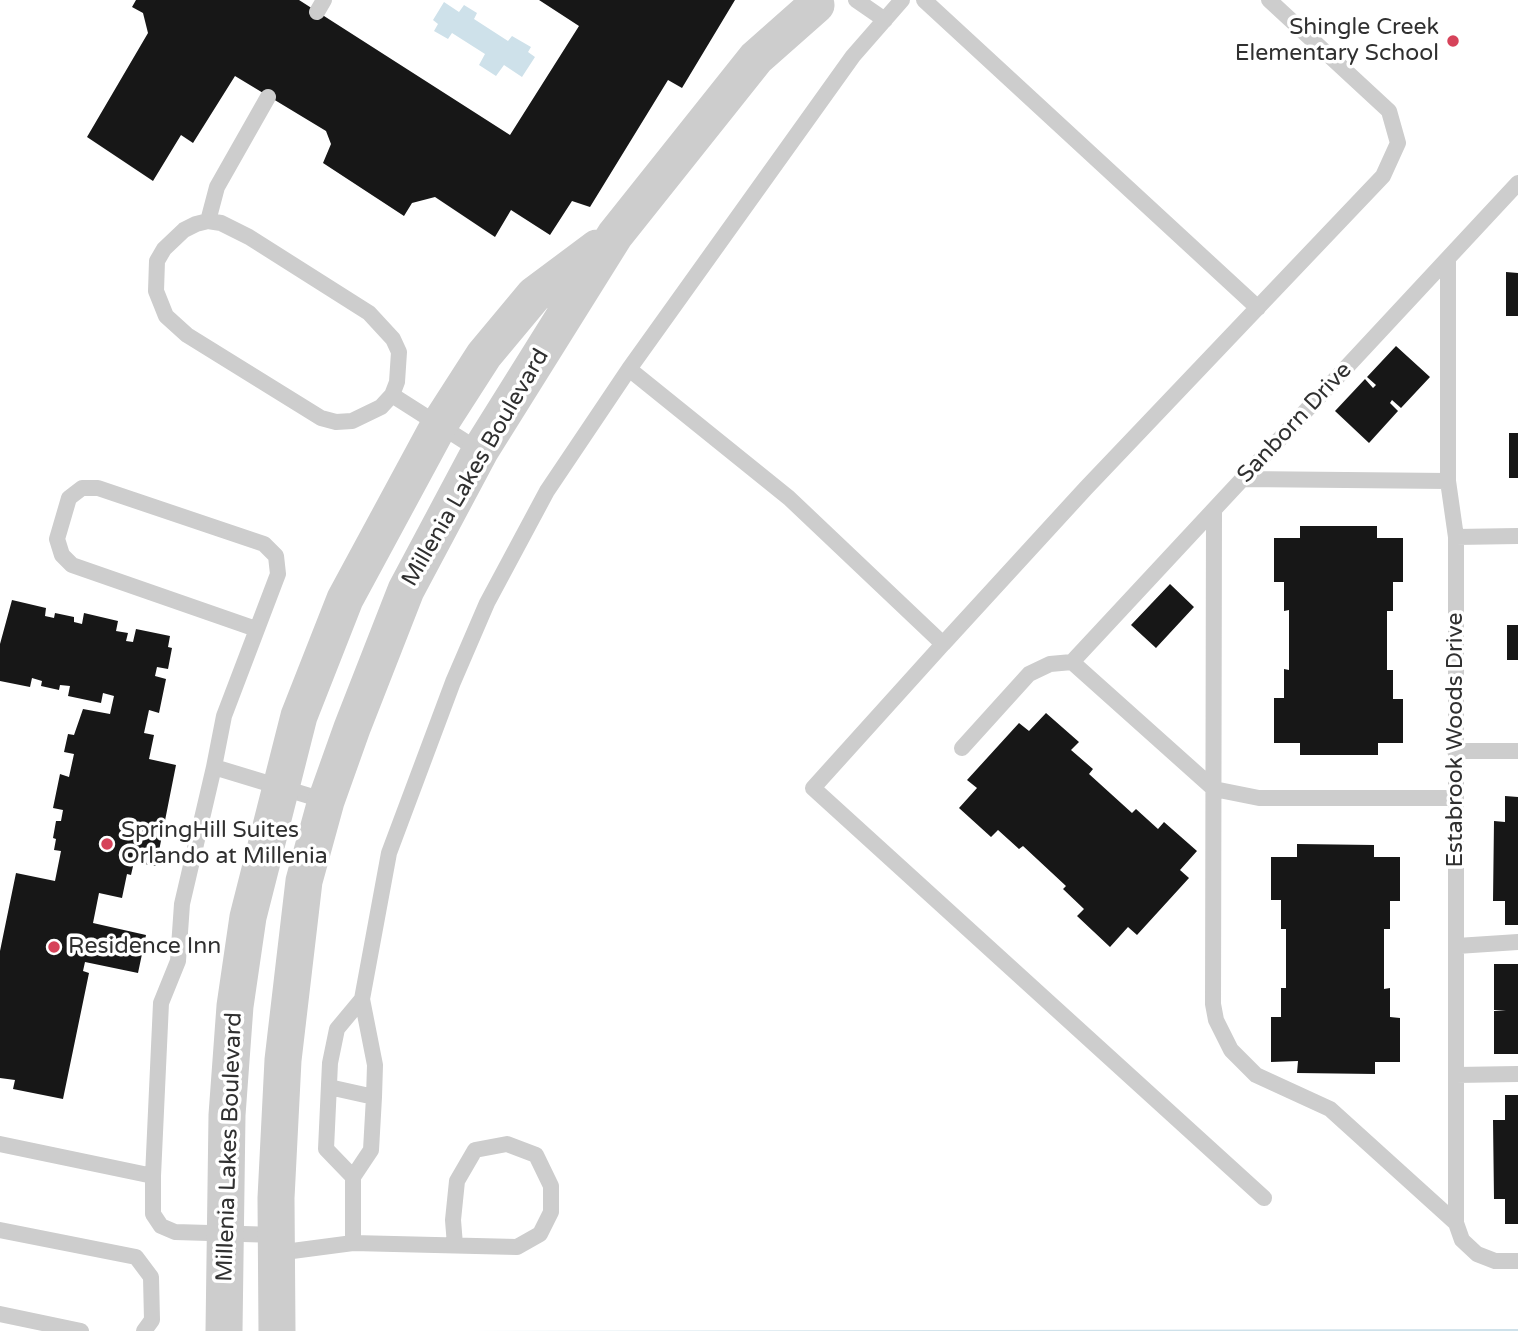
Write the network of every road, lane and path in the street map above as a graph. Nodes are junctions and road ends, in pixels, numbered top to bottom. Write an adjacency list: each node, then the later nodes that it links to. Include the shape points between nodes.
1 (856, 0): 6 (lane)
2 (902, 0): 6 (lane)
3 (924, 0): 12 (lane)
4 (1269, 0): 12 (lane, via 1389,111 1398,144 1383,176)
5 (816, 5): 10 (street, Millenia Lakes Boulevard, via 757,58)
6 (885, 20): 13 (lane, via 853,56)
7 (268, 97): 9 (lane, via 217,187)
8 (1518, 183): 11 (lane, Sanborn Drive)
9 (208, 221): 14 (lane, via 249,237 381,324 399,352); 14 (lane, via 173,239 157,261 158,298 176,326 321,418 352,421 381,407)
10 (615, 235): 15 (street, Millenia Lakes Boulevard, via 534,295 484,355); 16 (street, Millenia Lakes Boulevard)
11 (1448, 259): 17 (lane, Sanborn Drive); 18 (lane, Estabrook Woods Drive)
12 (1258, 308): 23 (lane)
13 (629, 369): 23 (lane, via 789,498); 35 (lane, via 547,491 487,603 453,682 389,853)
14 (392, 395): 15 (lane)
15 (439, 425): 16 (lane); 29 (street, Millenia Lakes Boulevard, via 345,599 299,716)
16 (480, 451): 32 (street, Millenia Lakes Boulevard, via 406,590)
17 (1243, 479): 18 (lane); 19 (lane, Sanborn Drive)
18 (1448, 481): 21 (lane, Estabrook Woods Drive)
19 (1214, 510): 24 (lane, Sanborn Drive); 30 (lane)
20 (1518, 536): 21 (lane)
21 (1457, 537): 26 (lane, Estabrook Woods Drive)
22 (256, 629): 22 (lane, via 278,575 275,556 264,544 98,488 82,488 69,498 57,539 62,555 72,565); 28 (lane, via 225,716)
23 (943, 644): 43 (lane, via 813,788)
24 (1072, 662): 25 (lane, via 1050,664 1029,674); 30 (lane)
25 (961, 748)
26 (1455, 751): 27 (lane); 31 (lane, Estabrook Woods Drive)
27 (1518, 751)
28 (214, 767): 29 (lane); 41 (lane, via 182,904 178,961 162,1003)
29 (279, 786): 32 (lane); 46 (street, Millenia Lakes Boulevard, via 248,917 236,1006)
30 (1214, 789): 31 (lane, via 1259,798); 44 (lane, via 1213,1004 1222,1037 1256,1075 1330,1109)
31 (1455, 798): 34 (lane, Estabrook Woods Drive)
32 (326, 801): 48 (street, Millenia Lakes Boulevard, via 304,881 283,1060)
33 (1518, 942): 34 (lane)
34 (1457, 946): 37 (lane, Estabrook Woods Drive)
35 (362, 999): 38 (lane, via 337,1029); 39 (lane, via 375,1065)
36 (1518, 1074): 37 (lane)
37 (1455, 1075): 44 (lane, Estabrook Woods Drive)
38 (329, 1087): 39 (lane); 42 (lane, via 326,1149)
39 (374, 1097): 42 (lane, via 371,1150)
40 (0, 1144): 41 (lane)
41 (153, 1176): 46 (lane, via 153,1214 161,1226 175,1232)
42 (353, 1177): 47 (lane)
43 (1264, 1198)
44 (1456, 1223): 50 (lane, via 1462,1240 1477,1254 1495,1261)
45 (0, 1230): 53 (lane, via 136,1257 151,1277 152,1320)
46 (224, 1234): 48 (lane); 54 (street, Millenia Lakes Boulevard)
47 (353, 1243): 48 (lane); 49 (lane)
48 (277, 1244): 55 (street, Millenia Lakes Boulevard)
49 (455, 1245): 49 (lane, via 517,1247 540,1234 551,1212 551,1186 536,1155 507,1144 475,1150 457,1181)
50 (1518, 1261)
51 (0, 1314): 52 (lane)
52 (81, 1331)
53 (144, 1331)
54 (225, 1331)
55 (277, 1331)

